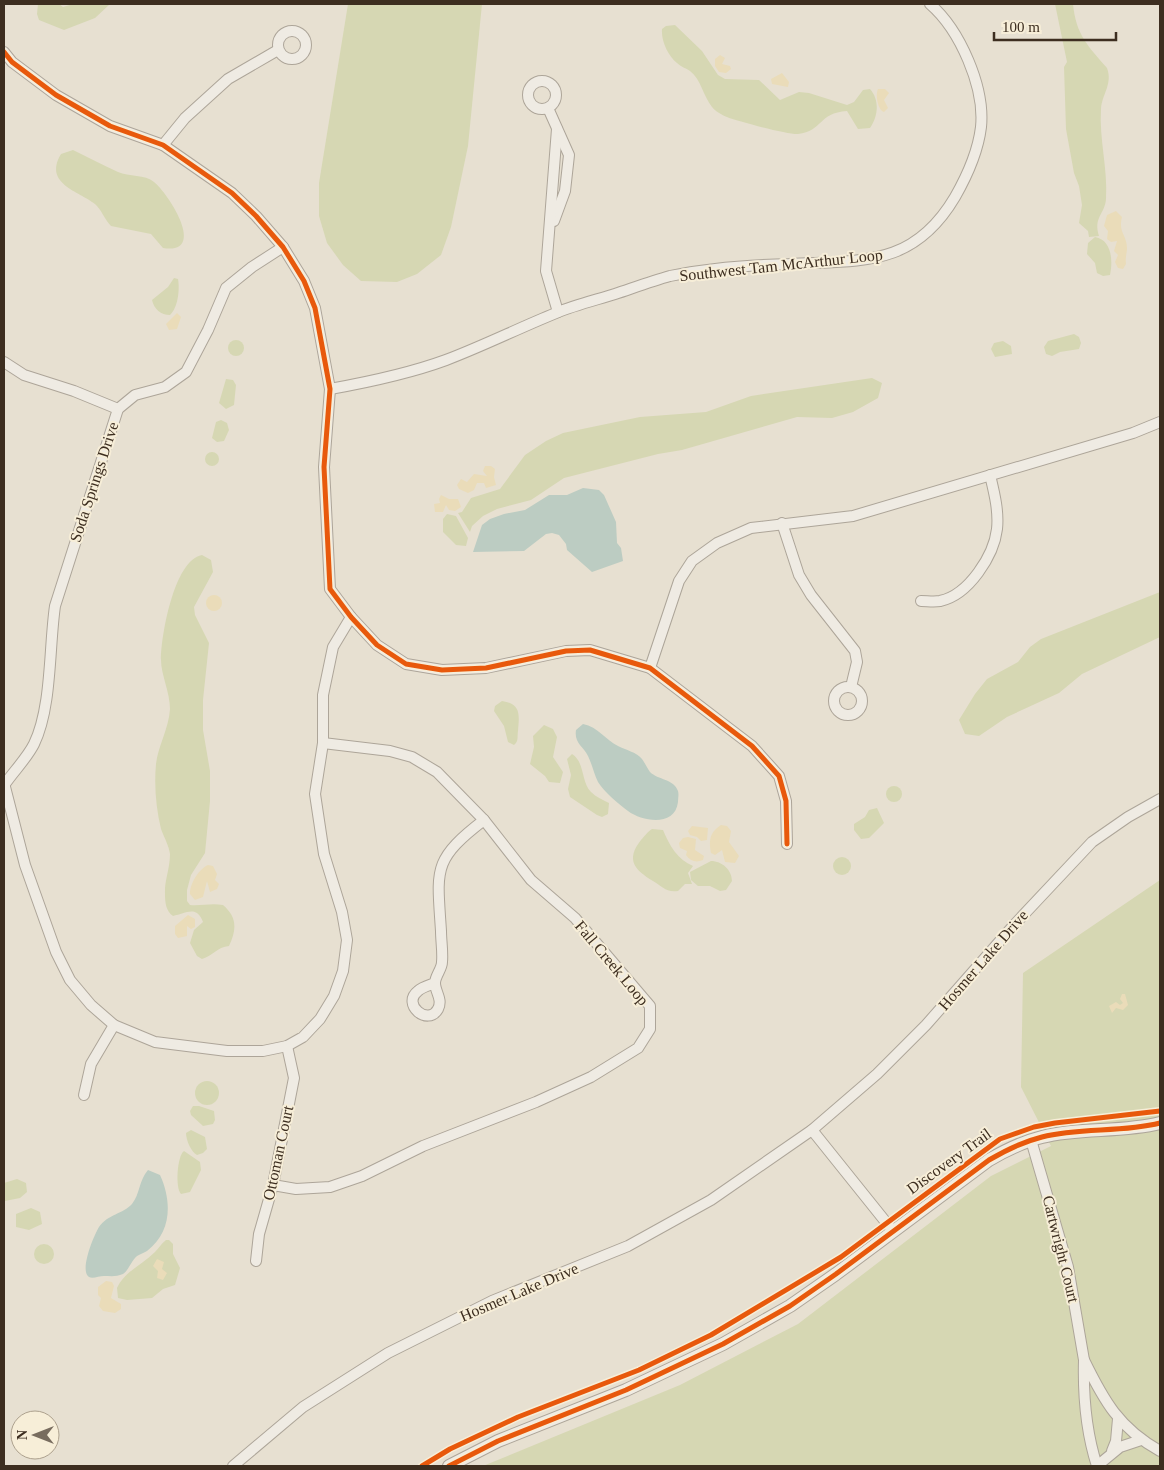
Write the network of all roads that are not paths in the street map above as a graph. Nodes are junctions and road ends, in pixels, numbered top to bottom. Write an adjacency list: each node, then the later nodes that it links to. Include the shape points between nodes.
1 (930, 4): 7 (street, Southwest Tam McArthur Loop, via 943,15 971,66 979,96 981,122 979,144 962,185 942,219 913,245 883,258 726,268 670,276)
2 (278, 50): 5 (street, via 228,78 185,118)
3 (4, 52): 5 (street, via 12,62 56,95 110,126)
4 (548, 108): 7 (street, via 557,129 546,271)
5 (163, 145): 6 (street, via 232,193)
6 (283, 248): 9 (street, via 304,281 315,308); 10 (street, Soda Springs Drive, via 226,288 186,372 165,387 135,395)
7 (558, 312): 9 (street, Southwest Tam McArthur Loop, via 444,361)
8 (4, 362): 10 (street, via 24,375)
9 (330, 390): 15 (street, via 324,467 330,589)
10 (118, 409): 19 (street, Soda Springs Drive, via 55,606 44,713 34,744)
11 (1160, 422): 12 (street)
12 (990, 475): 13 (street, via 853,516); 14 (street, via 997,528 984,565 974,578 950,597 940,601)
13 (782, 523): 16 (street, via 751,528 717,543 692,561 679,580); 17 (street, via 799,575 855,651 856,668)
14 (921, 601)
15 (351, 617): 16 (street, via 377,645 406,664 442,670 486,668 566,651 590,650); 18 (street, via 334,647 323,695)
16 (650, 668): 22 (street, via 752,746 779,776 786,801)
17 (851, 687)
18 (323, 742): 21 (street, Fall Creek Loop, via 412,757 437,772); 25 (street, via 315,794 324,854 347,940 343,970 334,996 320,1019 303,1037)
19 (4, 784): 24 (street, via 25,865 56,952 70,980)
20 (1160, 799): 28 (street, Hosmer Lake Drive, via 1092,842 926,1025 877,1074)
21 (484, 820): 23 (street, via 459,840 443,861 438,878 442,962); 30 (street, Fall Creek Loop, via 532,880 575,918 650,1006 650,1029 638,1048 591,1077 423,1146 362,1176 330,1187 296,1189)
22 (787, 844)
23 (435, 983)
24 (114, 1025): 25 (street, via 155,1042 198,1048 263,1051); 26 (street, via 91,1064)
25 (287, 1046): 30 (street, Ottoman Court, via 294,1078)
26 (84, 1094)
27 (1160, 1123): 29 (street, via 1120,1130 1056,1134)
28 (812, 1130): 31 (street); 38 (street, Hosmer Lake Drive, via 710,1200 628,1246 492,1301 388,1353 303,1407)
29 (1031, 1140): 31 (street, via 989,1160); 33 (street, Cartwright Court, via 1068,1268)
30 (273, 1186): 32 (street, Ottoman Court, via 259,1234)
31 (894, 1231): 39 (street, via 790,1306 723,1344 626,1390 498,1441)
32 (256, 1261)
33 (1084, 1360): 34 (street, Cartwright Court, via 1105,1402); 40 (street, Cartwright Court, via 1083,1388 1090,1444)
34 (1118, 1419): 35 (street, Cartwright Court); 36 (street)
35 (1141, 1440): 36 (street, via 1126,1443); 37 (street, Cartwright Court)
36 (1112, 1451): 40 (street)
37 (1160, 1451)
38 (233, 1466)
39 (450, 1466)
40 (1097, 1466)

